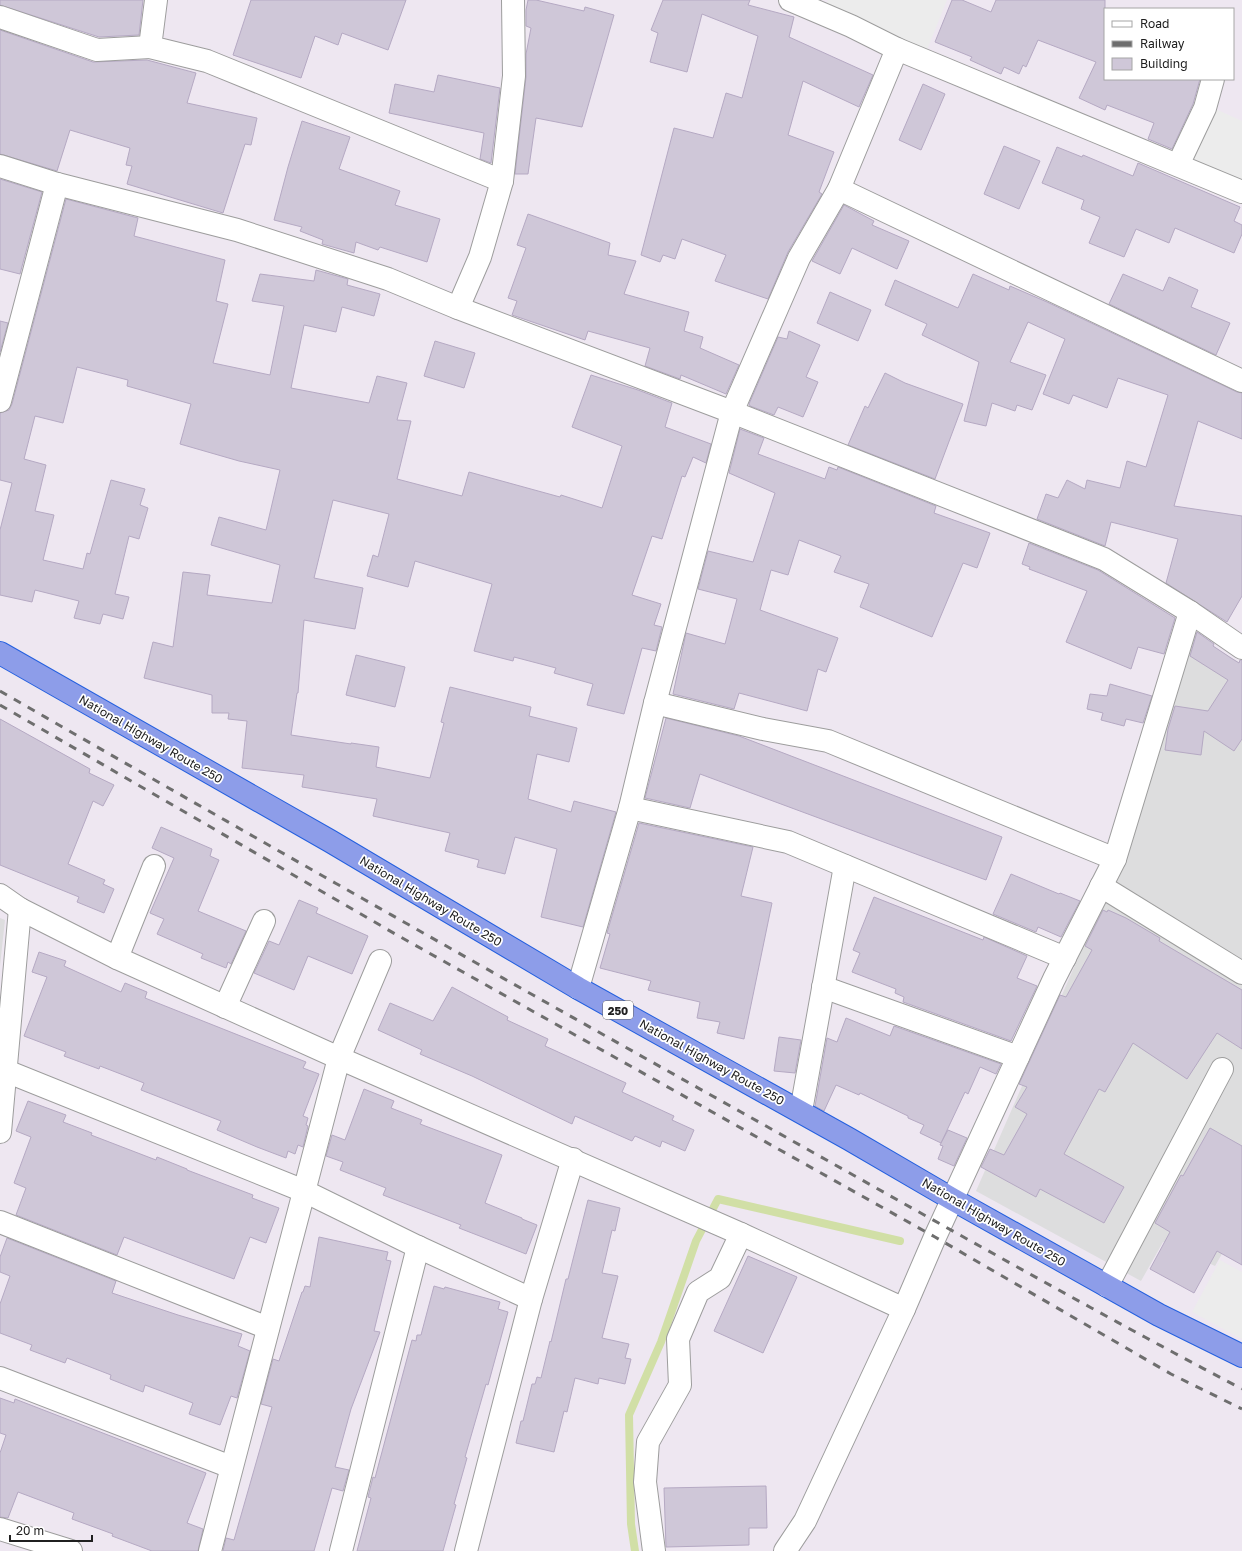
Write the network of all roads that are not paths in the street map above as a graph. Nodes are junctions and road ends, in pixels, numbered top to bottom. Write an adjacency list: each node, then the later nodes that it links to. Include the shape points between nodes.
1 (156, 0): 5 (street)
2 (513, 0): 10 (street, via 514,76)
3 (790, 0): 6 (street)
4 (0, 18): 5 (street, via 97,50)
5 (150, 47): 10 (street, via 207,61)
6 (897, 49): 8 (street); 12 (street)
7 (1213, 80): 8 (street, via 1205,108)
8 (1178, 165): 13 (street)
9 (0, 166): 11 (street)
10 (502, 181): 14 (street, via 480,257)
11 (57, 184): 14 (street, via 237,230 388,279); 16 (street)
12 (839, 189): 15 (street); 17 (street, via 799,258)
13 (1242, 192)
14 (458, 308): 17 (street)
15 (1242, 382)
16 (0, 401)
17 (732, 412): 18 (street, via 1104,559); 21 (street)
18 (1190, 612): 19 (street); 23 (street)
19 (1242, 648)
20 (0, 652): 35 (highway, National Highway Route 250 / 250, via 330,841)
21 (655, 703): 22 (street); 23 (street, via 763,730 828,741)
22 (630, 808): 25 (street, via 788,842); 35 (street)
23 (1115, 859): 26 (street)
24 (154, 866): 30 (street)
25 (845, 866): 31 (street); 34 (street)
26 (1101, 886): 31 (street); 33 (street)
27 (0, 895): 28 (street)
28 (20, 909): 30 (street); 40 (street)
29 (264, 921): 36 (street)
30 (117, 958): 36 (street)
31 (1065, 958): 37 (street)
32 (380, 961): 38 (street)
33 (1242, 973)
34 (823, 987): 37 (street); 41 (street)
35 (578, 988): 41 (highway, National Highway Route 250 / 250)
36 (225, 1007): 38 (street)
37 (1018, 1057): 45 (street)
38 (339, 1058): 43 (street); 44 (street)
39 (1222, 1069): 49 (street)
40 (6, 1072): 42 (street); 44 (street)
41 (801, 1111): 45 (highway, National Highway Route 250 / 250)
42 (0, 1132)
43 (573, 1160): 47 (street); 50 (street)
44 (304, 1191): 48 (street); 52 (street)
45 (952, 1199): 49 (highway, National Highway Route 250 / 250); 51 (street)
46 (0, 1222): 52 (street)
47 (735, 1232): 51 (street); 61 (street, via 720,1278 698,1292 678,1339 680,1385 648,1442 645,1482)
48 (418, 1247): 50 (street); 59 (street)
49 (1107, 1286): 53 (highway, National Highway Route 250 / 250, via 1158,1315)
50 (531, 1299): 60 (street)
51 (904, 1309): 62 (street, via 805,1522)
52 (268, 1328): 55 (street)
53 (1242, 1356)
54 (0, 1378): 55 (street)
55 (231, 1467): 58 (street)
56 (0, 1529): 57 (street)
57 (71, 1551)
58 (210, 1551)
59 (342, 1551)
60 (466, 1551)
61 (654, 1551)
62 (785, 1551)

